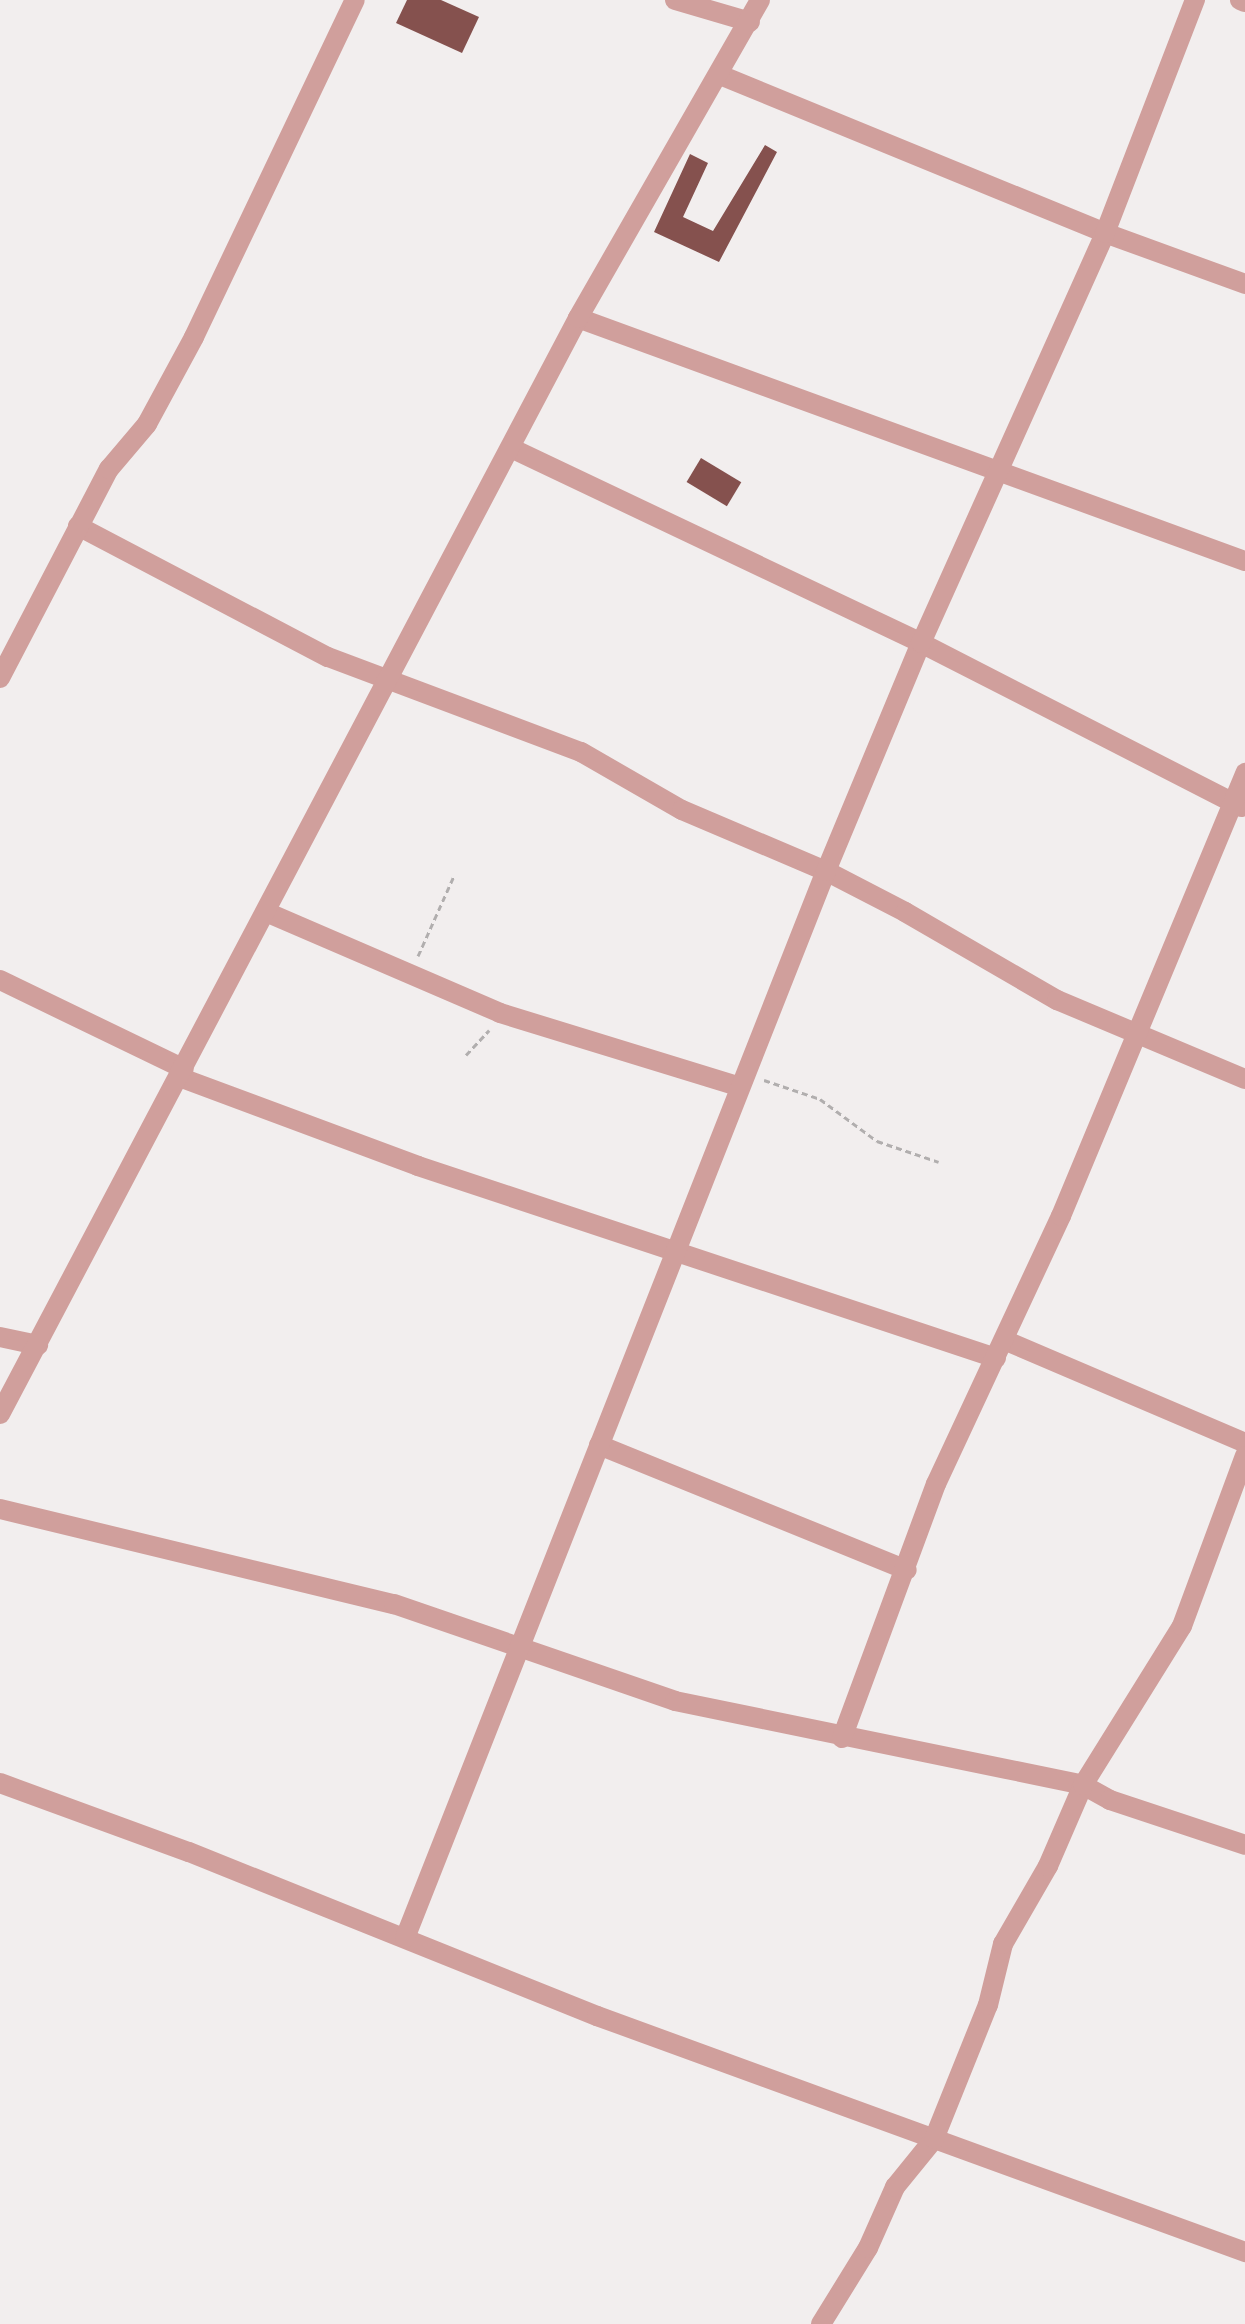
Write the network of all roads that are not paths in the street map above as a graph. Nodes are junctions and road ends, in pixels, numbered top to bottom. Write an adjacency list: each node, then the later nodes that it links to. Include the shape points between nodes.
1 (355, 0): 12 (street, via 194,337 147,424 109,469)
2 (675, 0): 5 (street)
3 (760, 0): 5 (street)
4 (1195, 0): 7 (street)
5 (750, 22): 6 (street)
6 (720, 75): 7 (street); 9 (street)
7 (1105, 233): 8 (street); 11 (street)
8 (1245, 284)
9 (578, 318): 10 (street); 11 (street)
10 (513, 449): 14 (street); 16 (street)
11 (1003, 470): 13 (street); 14 (street)
12 (78, 526): 15 (street); 16 (street, via 301,644)
13 (1245, 561)
14 (921, 643): 18 (street); 19 (street)
15 (0, 678)
16 (384, 680): 19 (street, via 570,747 682,810); 20 (street)
17 (1245, 773): 18 (street)
18 (1240, 805): 22 (street)
19 (826, 871): 22 (street, via 1057,1000); 25 (street)
20 (266, 912): 23 (street); 25 (street, via 500,1013)
21 (0, 980): 23 (street)
22 (1136, 1036): 24 (street); 29 (street)
23 (182, 1073): 26 (street, via 418,1166); 28 (street)
24 (1245, 1079)
25 (742, 1080): 26 (street)
26 (676, 1250): 29 (street); 32 (street)
27 (0, 1337): 28 (street)
28 (38, 1345): 30 (street)
29 (1000, 1349): 31 (street); 35 (street, via 936,1484)
30 (0, 1414)
31 (1245, 1443)
32 (599, 1445): 35 (street); 36 (street)
33 (1245, 1456): 39 (street, via 1182,1626)
34 (0, 1509): 36 (street, via 394,1604)
35 (907, 1570): 37 (street)
36 (516, 1648): 37 (street, via 675,1701); 41 (street)
37 (842, 1738): 39 (street)
38 (0, 1783): 41 (street)
39 (1083, 1785): 40 (street, via 1110,1800); 42 (street, via 1048,1866 1003,1944 988,2005)
40 (1245, 1845)
41 (405, 1938): 42 (street, via 597,2016)
42 (934, 2139): 43 (street); 44 (street, via 895,2187 862,2259)
43 (1245, 2252)
44 (821, 2324)

